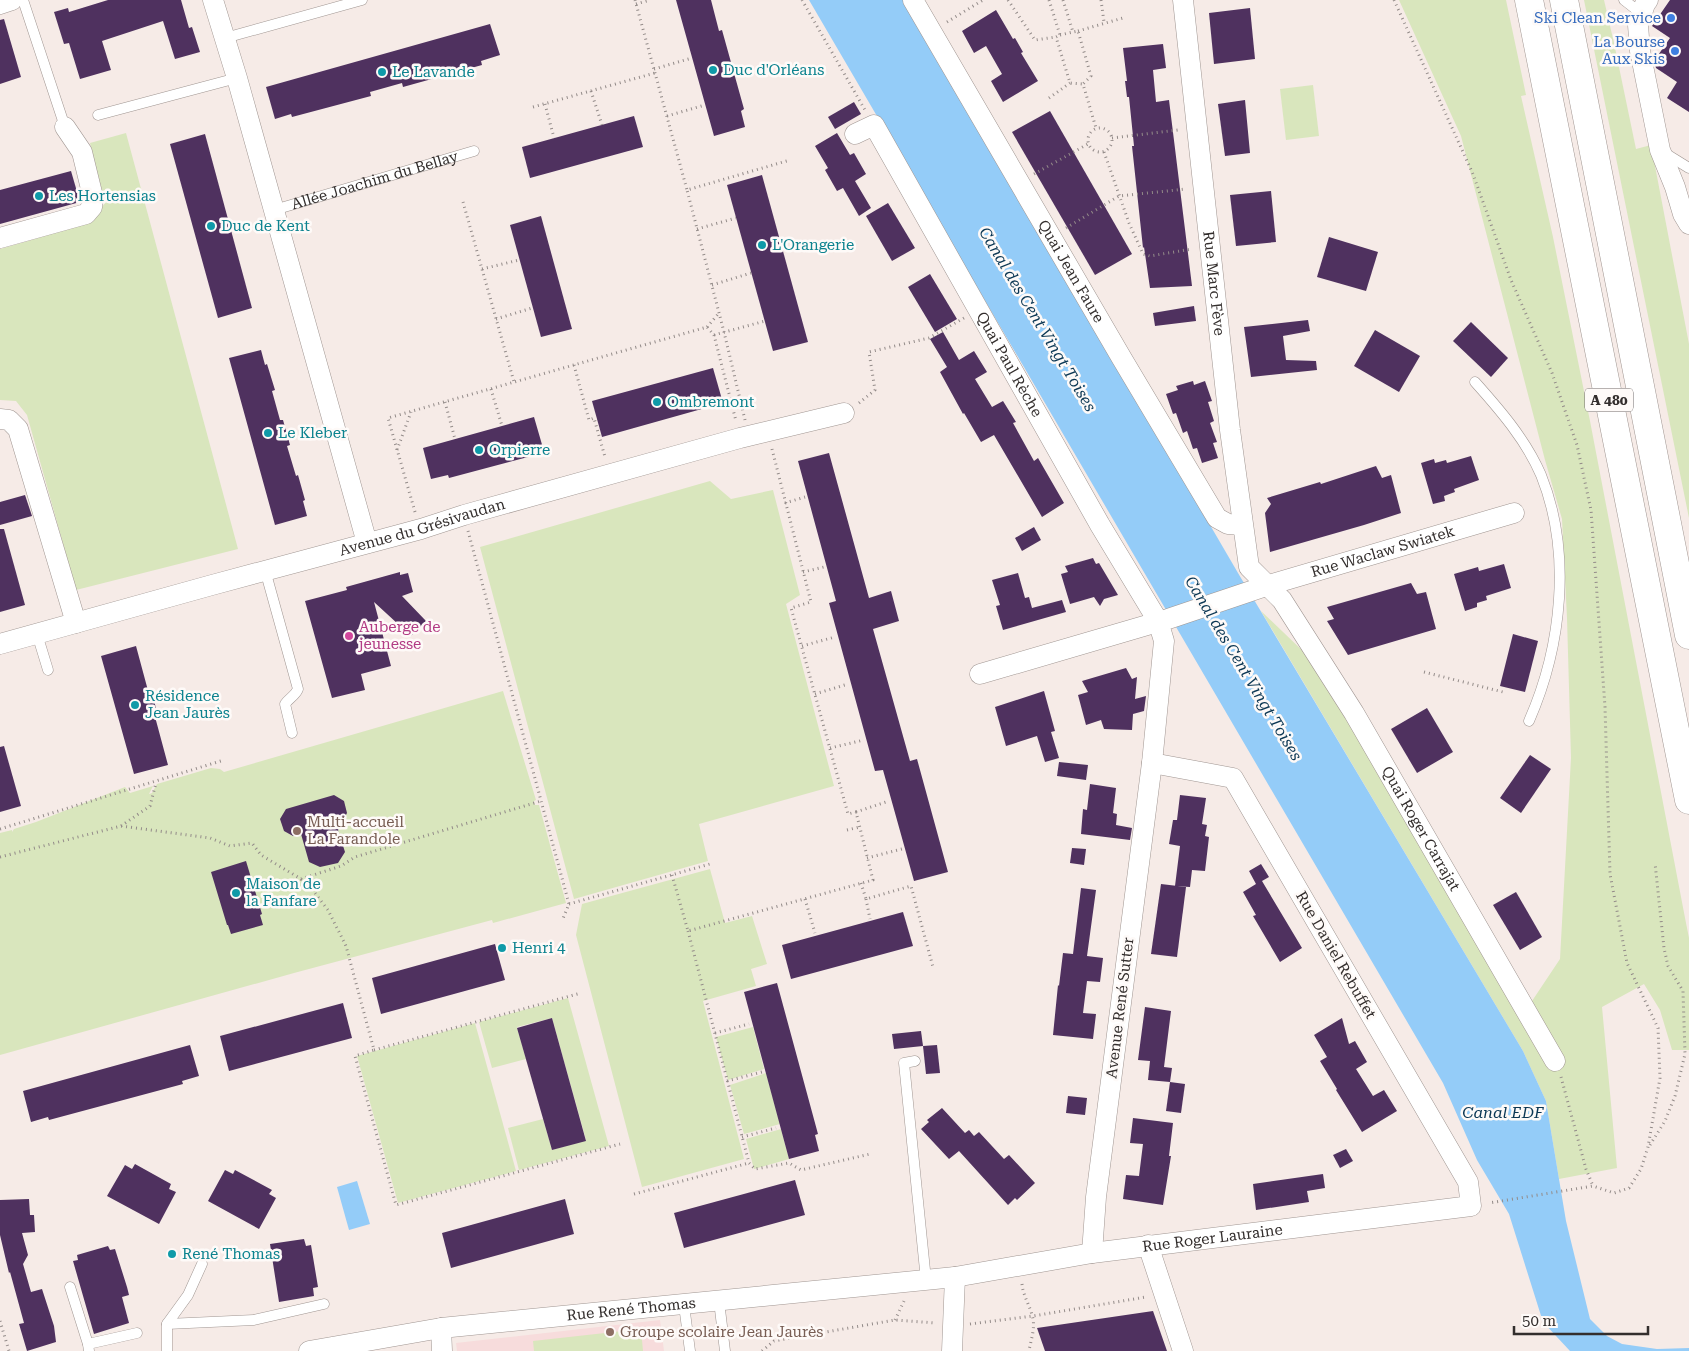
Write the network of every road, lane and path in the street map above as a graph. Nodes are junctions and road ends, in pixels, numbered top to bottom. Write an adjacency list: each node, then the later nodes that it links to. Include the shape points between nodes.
1 (12, 0): 18 (street)
2 (23, 0): 42 (lane)
3 (214, 0): 23 (street, Allée Joachim du Bellay)
4 (362, 0): 23 (lane)
5 (650, 0): 17 (path)
6 (802, 0): 41 (path)
7 (913, 0): 24 (street, Quai Jean Faure)
8 (983, 0): 24 (path)
9 (1008, 0): 26 (path, via 1035,40)
10 (1048, 0): 26 (path)
11 (1063, 0): 25 (path)
12 (1101, 0): 21 (path)
13 (1183, 0): 43 (street, Rue Marc Fève)
14 (1529, 0): 124 (highway, A 480)
15 (1564, 0): 106 (highway, A 480)
16 (1624, 0): 19 (lane)
17 (636, 2): 28 (path)
18 (0, 4)
19 (1645, 7): 49 (street, via 1638,25 1640,51)
20 (1123, 18): 21 (path)
21 (1104, 22): 22 (path)
22 (1078, 31): 25 (path); 32 (path, via 1091,76)
23 (223, 32): 30 (street, Allée Joachim du Bellay)
24 (931, 32): 54 (street, Quai Jean Faure)
25 (1073, 32): 26 (path)
26 (1058, 36): 31 (path)
27 (692, 58): 28 (path)
28 (654, 69): 29 (path)
29 (655, 74): 33 (path); 39 (path)
30 (237, 78): 38 (lane); 59 (street, Allée Joachim du Bellay)
31 (1070, 83): 32 (path); 34 (path)
32 (1083, 84): 44 (path)
33 (591, 91): 35 (path); 40 (path)
34 (1049, 98)
35 (545, 104): 37 (path); 46 (path)
36 (705, 105): 39 (path)
37 (533, 107)
38 (98, 115)
39 (666, 116): 56 (path)
40 (602, 125)
41 (874, 125): 45 (street); 71 (street, Quai Paul Rèche)
42 (65, 127): 64 (street, via 82,152 93,197 92,207 86,214)
43 (1197, 127): 47 (path); 55 (street, Rue Marc Fève)
44 (1096, 128): 47 (path, via 1108,130); 48 (path, via 1090,133)
45 (856, 134)
46 (554, 138)
47 (1112, 138): 51 (path, via 1110,148)
48 (1088, 144): 51 (path, via 1093,150); 54 (path)
49 (1660, 150): 53 (lane); 61 (street)
50 (474, 151): 59 (lane, Allée Joachim du Bellay)
51 (1104, 152): 57 (path)
52 (790, 160): 56 (path)
53 (1689, 168)
54 (1020, 182): 63 (street, Quai Jean Faure)
55 (1204, 187): 57 (path); 65 (street, Rue Marc Fève)
56 (687, 190): 62 (path)
57 (1119, 196): 63 (path); 65 (path, via 1143,254 1150,256)
58 (463, 202): 67 (path)
59 (274, 210): 98 (street, Allée Joachim du Bellay)
60 (736, 218): 62 (path)
61 (1689, 224)
62 (697, 229): 69 (path)
63 (1052, 237): 96 (street, Quai Jean Faure, via 1216,518 1228,524)
64 (0, 238)
65 (1209, 245): 96 (street, Rue Marc Fève)
66 (519, 260): 67 (path)
67 (482, 269): 73 (path)
68 (751, 273): 69 (path)
69 (712, 285): 72 (path)
70 (532, 308): 73 (path)
71 (978, 309): 84 (path, via 929,338 869,352 875,390); 104 (street, Quai Paul Rèche, via 1100,524)
72 (719, 313): 75 (path); 76 (path)
73 (496, 319): 79 (path)
74 (765, 321): 76 (path)
75 (707, 327): 77 (path); 78 (path)
76 (724, 332): 77 (path); 88 (path)
77 (714, 335): 88 (path)
78 (574, 365): 79 (path); 91 (path, via 589,420 594,418)
79 (514, 382): 81 (path)
80 (1475, 382): 117 (lane, via 1496,405 1534,461 1551,503 1557,537 1559,590 1556,633 1548,670)
81 (491, 389): 82 (path); 86 (path)
82 (445, 402): 83 (path); 89 (path)
83 (412, 411): 90 (path); 90 (path, via 388,418)
84 (844, 413): 87 (street, Avenue du Grésivaudan)
85 (0, 419): 105 (street, via 9,420 18,429)
86 (502, 426)
87 (768, 431): 88 (street, Avenue du Grésivaudan); 93 (path)
88 (744, 437): 91 (street, Avenue du Grésivaudan)
89 (455, 439)
90 (397, 450): 97 (path)
91 (610, 474): 95 (street, Avenue du Grésivaudan)
92 (805, 498): 93 (path)
93 (785, 503): 102 (path)
94 (1514, 513): 103 (street, Rue Waclaw Swiatek)
95 (464, 514): 97 (street, Avenue du Grésivaudan); 125 (path)
96 (1242, 525): 100 (street, Rue Marc Fève)
97 (421, 529): 98 (street, Avenue du Grésivaudan)
98 (367, 543): 101 (street, Avenue du Grésivaudan)
99 (824, 567): 102 (path)
100 (1249, 567): 103 (street, Quai Roger Carrajat)
101 (265, 570): 105 (street, Avenue du Grésivaudan); 118 (lane, via 298,689 285,704)
102 (803, 572): 110 (path, via 811,602 791,608)
103 (1261, 588): 104 (street, Rue Waclaw Swiatek); 153 (street, Quai Roger Carrajat, via 1282,600 1354,713)
104 (1163, 620): 113 (street, Rue Waclaw Swiatek); 122 (street, Quai Paul Rèche, via 1164,641)
105 (76, 623): 107 (street, Avenue du Grésivaudan)
106 (1688, 624)
107 (37, 634): 109 (street, Avenue du Grésivaudan); 111 (lane)
108 (835, 637): 110 (path)
109 (0, 644)
110 (802, 646): 116 (path)
111 (48, 670)
112 (1424, 672): 115 (path)
113 (980, 674)
114 (848, 684): 116 (path)
115 (1503, 692)
116 (815, 694): 120 (path)
117 (1529, 721)
118 (292, 732)
119 (864, 740): 120 (path)
120 (830, 748): 127 (path, via 848,814)
121 (224, 760): 123 (path)
122 (1152, 763): 163 (street, Rue Daniel Rebuffet, via 1233,778); 165 (street, Avenue René Sutter, via 1096,1197)
123 (156, 782): 128 (path, via 150,806); 130 (path)
124 (1689, 800)
125 (541, 801): 138 (path, via 354,857 341,866); 142 (path)
126 (889, 802): 127 (path)
127 (856, 812): 129 (path)
128 (121, 826): 133 (path); 138 (path, via 210,838 230,846 252,843 261,855)
129 (860, 827): 131 (path); 134 (path)
130 (0, 829)
131 (847, 830)
132 (902, 849): 134 (path)
133 (0, 857)
134 (867, 858): 139 (path, via 873,880)
135 (710, 864): 137 (path)
136 (1655, 864): 159 (path, via 1664,948 1668,966 1683,991 1685,1054 1676,1096)
137 (672, 875): 142 (path); 145 (path)
138 (301, 879): 151 (path, via 328,910 346,946)
139 (861, 883): 140 (path); 141 (path)
140 (866, 898): 143 (path); 147 (path, via 911,886)
141 (805, 899): 145 (path); 146 (path)
142 (569, 904): 144 (path)
143 (870, 919)
144 (562, 921)
145 (688, 931): 150 (path)
146 (815, 933)
147 (933, 966)
148 (581, 993): 151 (path)
149 (749, 1024): 150 (path)
150 (715, 1033): 155 (path)
151 (374, 1050): 158 (path, via 355,1056 396,1205)
152 (915, 1061): 169 (lane, via 904,1063)
153 (1555, 1061): 163 (path, via 1593,1186)
154 (762, 1072): 155 (path)
155 (727, 1081): 157 (path)
156 (776, 1128): 157 (path)
157 (742, 1137): 161 (path)
158 (620, 1144)
159 (1648, 1147)
160 (870, 1154): 161 (path, via 801,1170 789,1163 755,1169)
161 (749, 1163): 162 (path)
162 (634, 1194)
163 (1480, 1204): 164 (street, Rue Roger Lauraine)
164 (1148, 1245): 165 (street, Rue Roger Lauraine); 187 (street)
165 (1092, 1252): 167 (street, Rue Roger Lauraine)
166 (202, 1264): 175 (lane, via 188,1295)
167 (1020, 1266): 168 (street, Rue Roger Lauraine); 186 (path, via 1022,1291 1033,1316)
168 (955, 1277): 169 (street, Rue René Thomas); 185 (street)
169 (926, 1280): 171 (street, Rue René Thomas)
170 (70, 1287): 178 (lane)
171 (719, 1301): 173 (street, Rue René Thomas); 184 (lane)
172 (324, 1304): 175 (lane, via 254,1320)
173 (684, 1305): 176 (street, Rue René Thomas); 183 (lane)
174 (0, 1321): 179 (path)
175 (167, 1324): 180 (lane)
176 (441, 1328): 181 (street, Rue René Thomas); 182 (street)
177 (137, 1333): 178 (lane)
178 (88, 1347)
179 (10, 1351)
180 (167, 1351)
181 (309, 1351)
182 (442, 1351)
183 (690, 1351)
184 (725, 1351)
185 (952, 1351)
186 (1029, 1351)
187 (1184, 1351)

